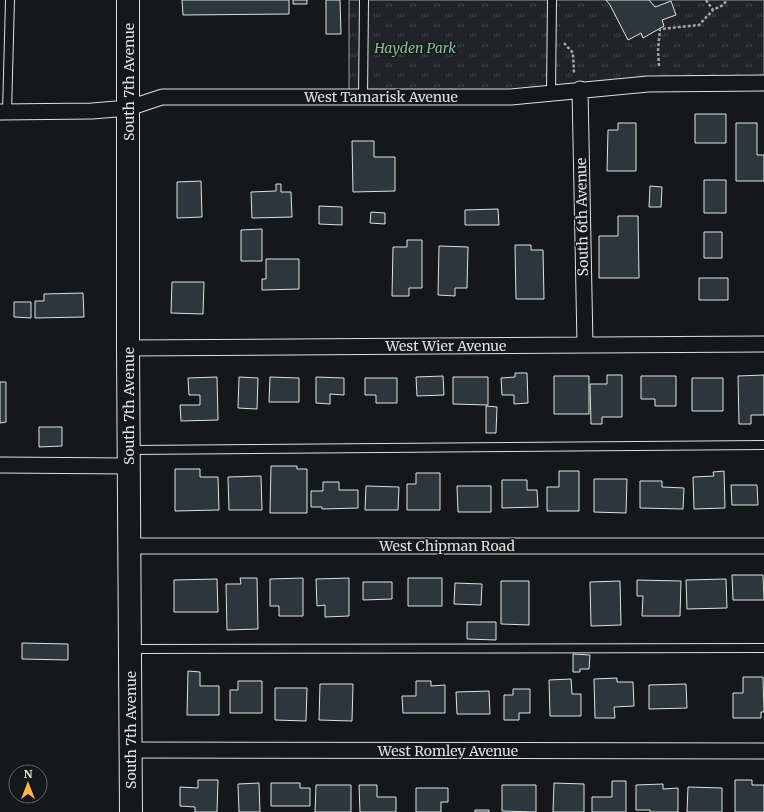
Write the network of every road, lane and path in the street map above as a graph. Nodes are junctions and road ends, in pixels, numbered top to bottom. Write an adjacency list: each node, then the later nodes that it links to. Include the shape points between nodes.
1 (10, 0): 16 (lane)
2 (128, 0): 15 (main road, South 7th Avenue)
3 (364, 0): 14 (lane)
4 (552, 0): 13 (lane)
5 (706, 0): 7 (path)
6 (727, 0): 7 (path)
7 (713, 10): 9 (path, via 699,25 660,29)
8 (562, 41): 10 (path, via 573,53)
9 (659, 66)
10 (574, 73)
11 (764, 83): 12 (street, West Tamarisk Avenue, via 648,84)
12 (580, 89): 13 (street, West Tamarisk Avenue); 18 (street, South 6th Avenue)
13 (551, 93): 14 (street, West Tamarisk Avenue, via 511,97)
14 (363, 97): 15 (street, West Tamarisk Avenue, via 162,97)
15 (129, 108): 16 (street, West Tamarisk Avenue); 19 (main road, South 7th Avenue)
16 (4, 112)
17 (764, 344): 18 (street, West Wier Avenue)
18 (584, 345): 19 (street, West Wier Avenue)
19 (128, 348): 21 (main road, South 7th Avenue)
20 (764, 445): 21 (lane)
21 (129, 458): 22 (street); 23 (main road, South 7th Avenue)
22 (0, 466)
23 (130, 546): 24 (street, West Chipman Road); 26 (main road, South 7th Avenue)
24 (764, 546)
25 (764, 648): 26 (lane)
26 (130, 649): 27 (main road, South 7th Avenue)
27 (132, 750): 28 (street, West Romley Avenue); 29 (main road, South 7th Avenue)
28 (764, 752)
29 (131, 812)

